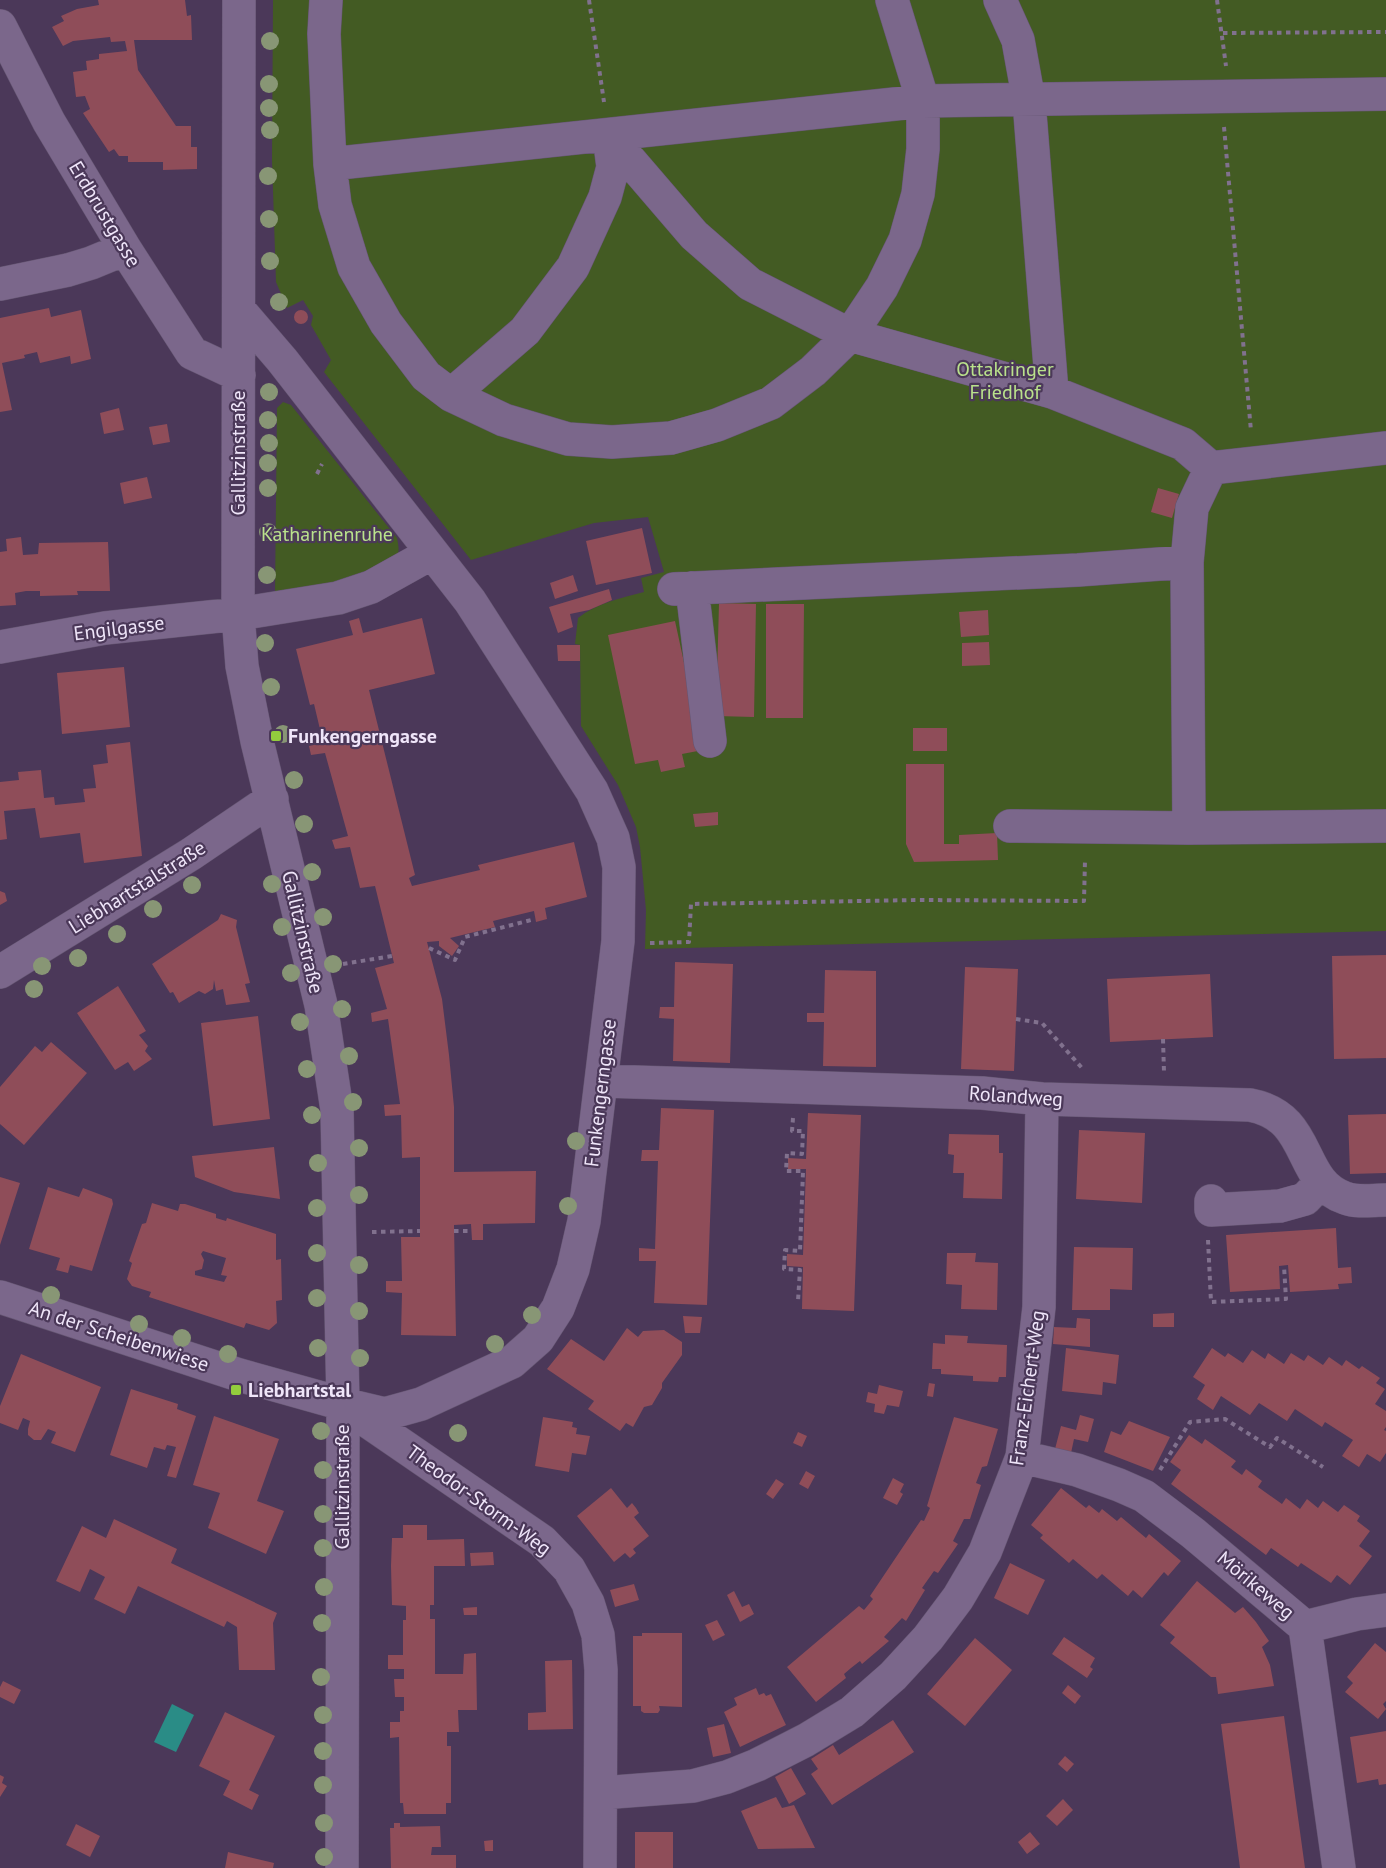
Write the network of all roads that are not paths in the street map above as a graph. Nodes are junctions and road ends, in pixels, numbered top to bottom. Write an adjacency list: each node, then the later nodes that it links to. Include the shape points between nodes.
1 (239, 0): 13 (street, Gallitzinstraße)
2 (326, 0): 10 (street)
3 (892, 0): 8 (street)
4 (1000, 0): 7 (street, via 1018,40)
5 (0, 26): 11 (street, Erdbrustgasse, via 49,122)
6 (1386, 94): 7 (street)
7 (1029, 101): 8 (street); 16 (street)
8 (923, 102): 9 (street); 14 (street, via 918,194 905,240 882,287)
9 (609, 136): 10 (street); 14 (street, via 694,236 750,284); 17 (street, via 613,167 606,197 573,267 525,331)
10 (330, 164): 17 (street, via 335,205 354,267 412,359)
11 (125, 249): 12 (street, via 68,270); 15 (street, Erdbrustgasse, via 192,353)
12 (0, 284)
13 (240, 311): 15 (street, Gallitzinstraße); 20 (street, Funkengerngasse)
14 (850, 336): 16 (street); 17 (street, via 771,403 671,438 612,442 568,439 504,420)
15 (238, 375): 22 (street, Gallitzinstraße)
16 (1052, 392): 19 (street, via 1183,444)
17 (451, 395)
18 (1386, 448): 19 (street)
19 (1212, 468): 21 (street, via 1192,508)
20 (432, 553): 22 (street, via 353,594); 30 (street, Funkengerngasse, via 470,602 565,746 614,838 619,867 618,941)
21 (1187, 562): 24 (street, via 683,589); 28 (street)
22 (238, 614): 23 (street, Engilgasse, via 105,628); 25 (street, Gallitzinstraße, via 242,666)
23 (0, 647)
24 (710, 741)
25 (272, 799): 29 (street, Liebhartstalstraße); 36 (street, Gallitzinstraße, via 321,1005 337,1110)
26 (1010, 826): 28 (street)
27 (1386, 826): 28 (street)
28 (1189, 828)
29 (0, 972)
30 (602, 1081): 31 (street, Rolandweg, via 982,1093); 36 (street, Funkengerngasse, via 584,1221 573,1269 558,1308 538,1339 512,1362 421,1404 385,1414)
31 (1042, 1099): 32 (street, Rolandweg, via 1260,1107 1289,1125); 37 (street, Franz-Eichert-Weg, via 1039,1307)
32 (1321, 1182): 33 (street, Rolandweg, via 1345,1198); 34 (street, via 1305,1199 1280,1206)
33 (1386, 1200)
34 (1210, 1205)
35 (0, 1297): 36 (street, An der Scheibenwiese, via 239,1375)
36 (343, 1404): 40 (street, Theodor-Storm-Weg, via 542,1541 569,1569 588,1603 598,1635); 41 (street, Gallitzinstraße)
37 (1022, 1457): 39 (street, Mörikeweg, via 1077,1470 1144,1496); 40 (street, Franz-Eichert-Weg, via 985,1552 958,1598 893,1676 852,1712 806,1740 727,1777 693,1786)
38 (1386, 1610): 39 (street)
39 (1305, 1627): 43 (street, Mörikeweg)
40 (601, 1793): 42 (street, Theodor-Storm-Weg)
41 (342, 1868)
42 (600, 1868)
43 (1339, 1868)

